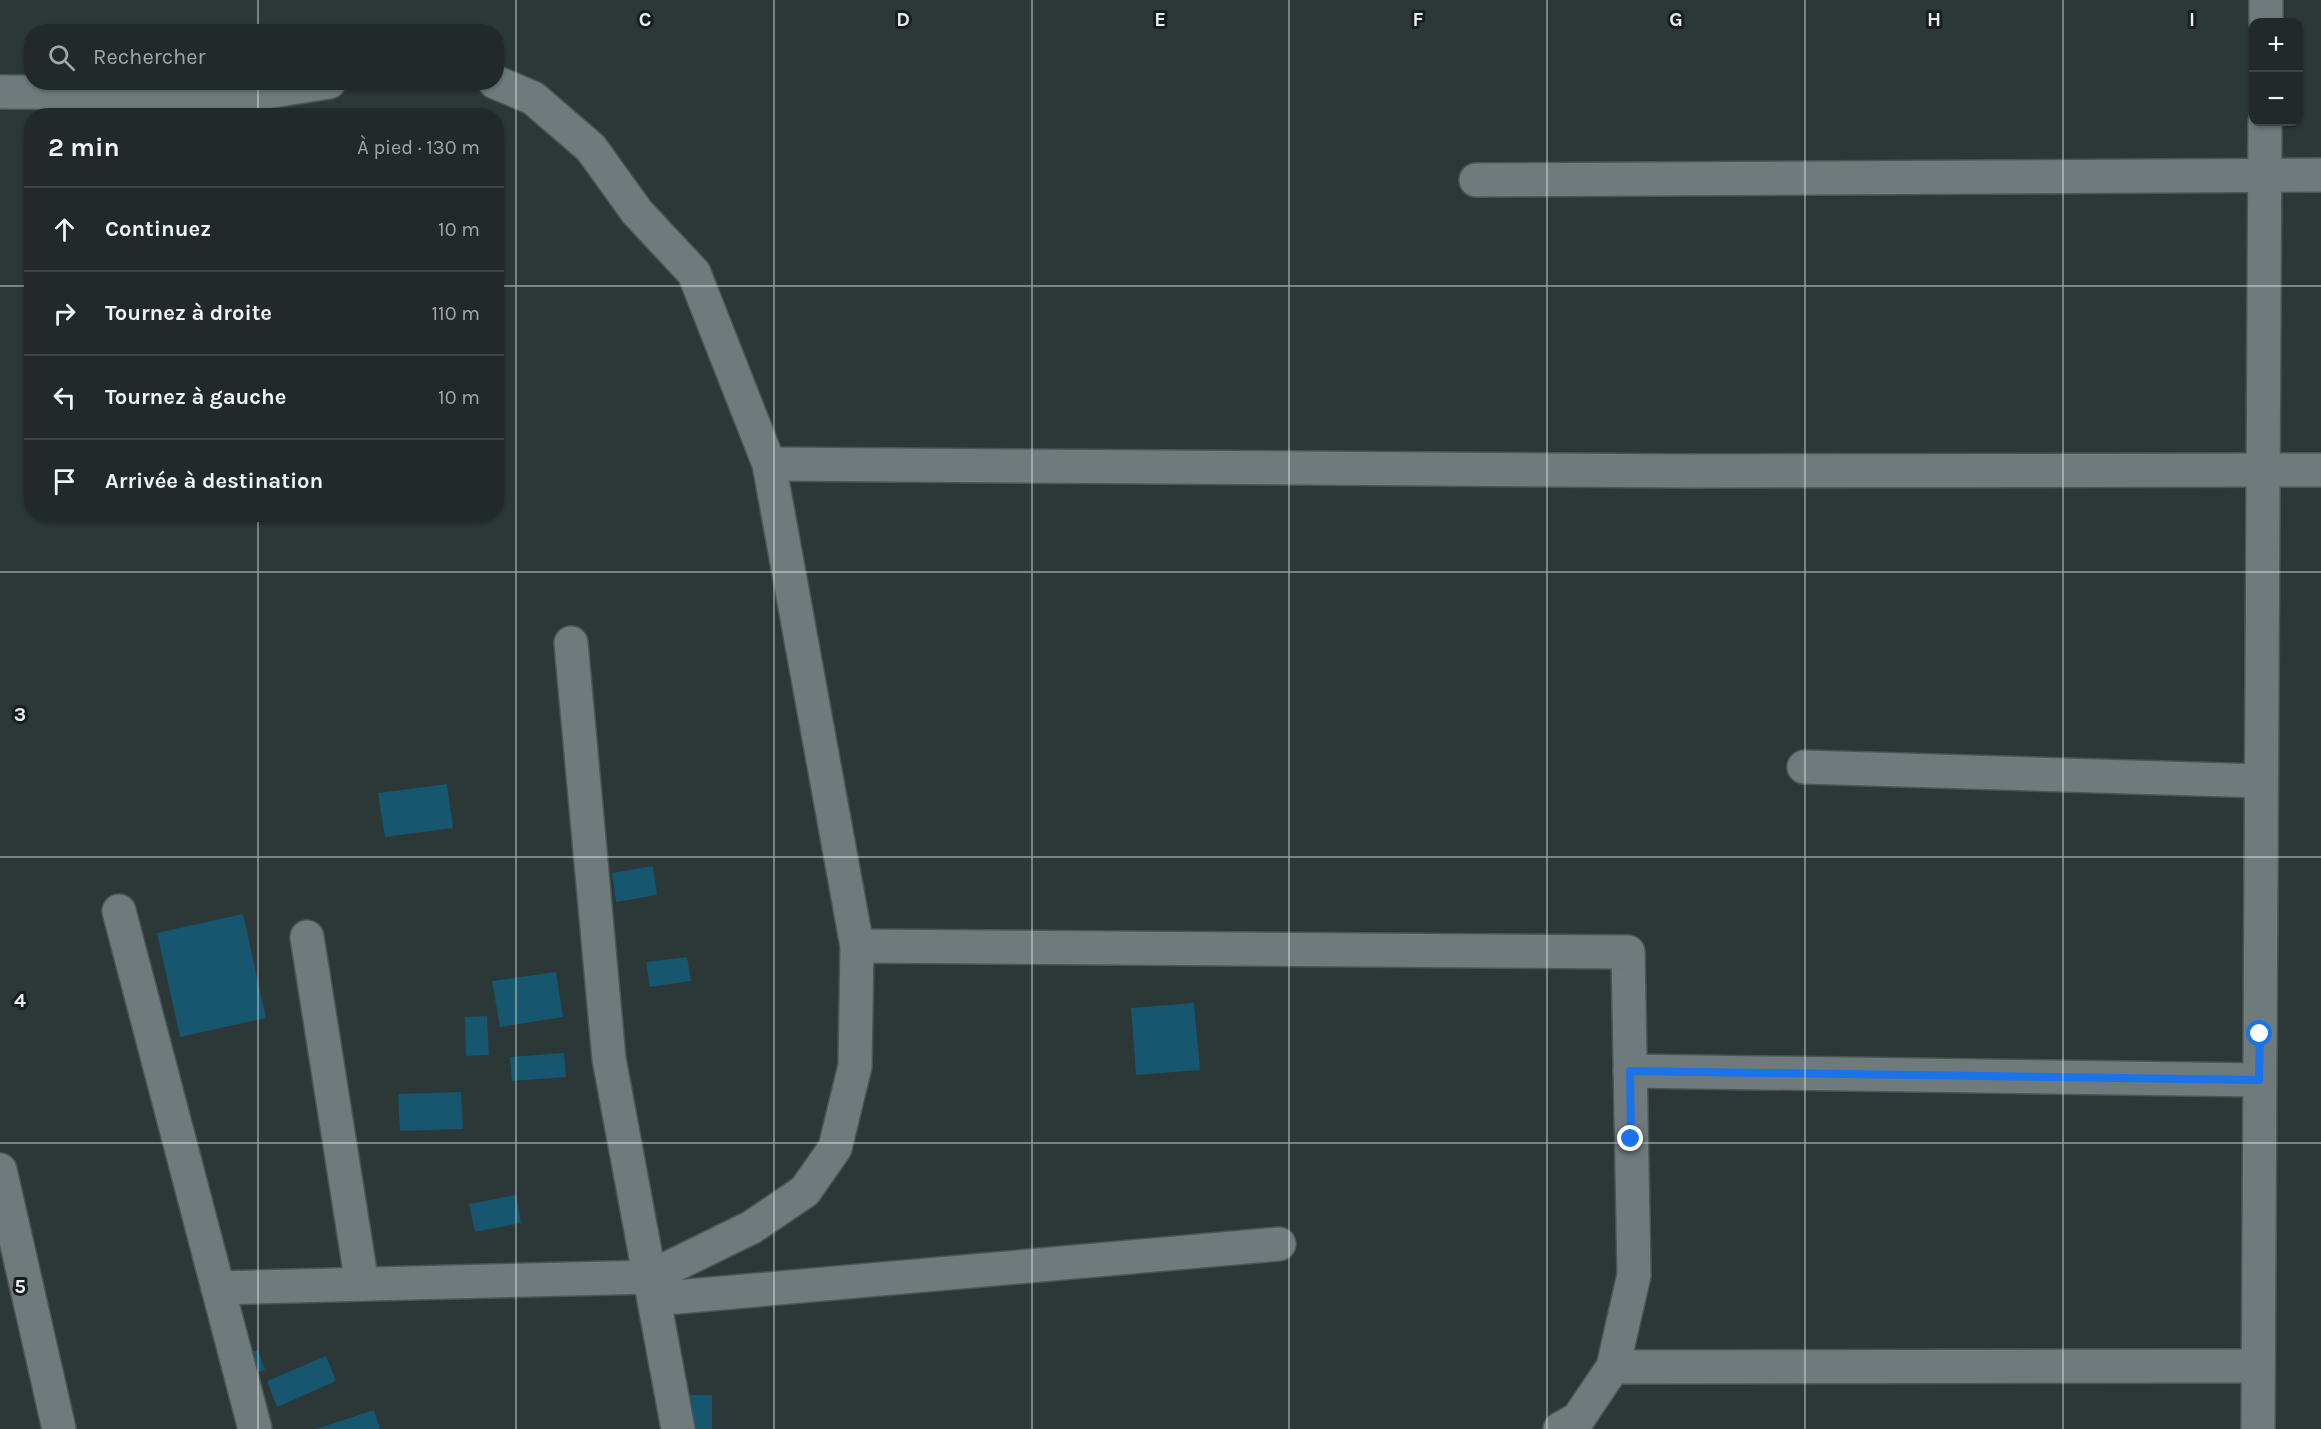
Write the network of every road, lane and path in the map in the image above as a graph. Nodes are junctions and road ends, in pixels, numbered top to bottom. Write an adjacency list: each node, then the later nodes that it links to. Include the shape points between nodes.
1 (2266, 0): 2 (street)
2 (2266, 18)
3 (504, 86): 10 (street, via 533,98 591,148 638,212 694,273)
4 (279, 90): 5 (street)
5 (0, 92)
6 (2265, 126): 7 (street)
7 (2265, 175): 8 (street); 9 (street); 11 (street)
8 (2321, 175)
9 (1476, 180)
10 (769, 464): 11 (street, via 1677,471); 18 (street)
11 (2263, 470): 12 (street); 15 (street)
12 (2321, 470)
13 (571, 643): 25 (street, via 609,1059)
14 (1804, 767): 15 (street)
15 (2261, 781): 20 (street)
16 (119, 910): 24 (street)
17 (307, 937): 23 (street)
18 (857, 946): 19 (street, via 1628,952); 25 (street, via 855,1066 835,1148 805,1191)
19 (1630, 1071): 20 (street); 27 (street, via 1634,1275)
20 (2259, 1080): 26 (street)
21 (0, 1170): 28 (street)
22 (1279, 1244): 25 (street)
23 (362, 1284): 24 (street); 25 (street)
24 (218, 1288): 29 (street)
25 (652, 1288): 30 (street)
26 (2258, 1365): 27 (street); 32 (street)
27 (1613, 1367): 31 (street, via 1578,1419)
28 (59, 1429)
29 (255, 1429)
30 (678, 1429)
31 (1560, 1429)
32 (2258, 1429)

